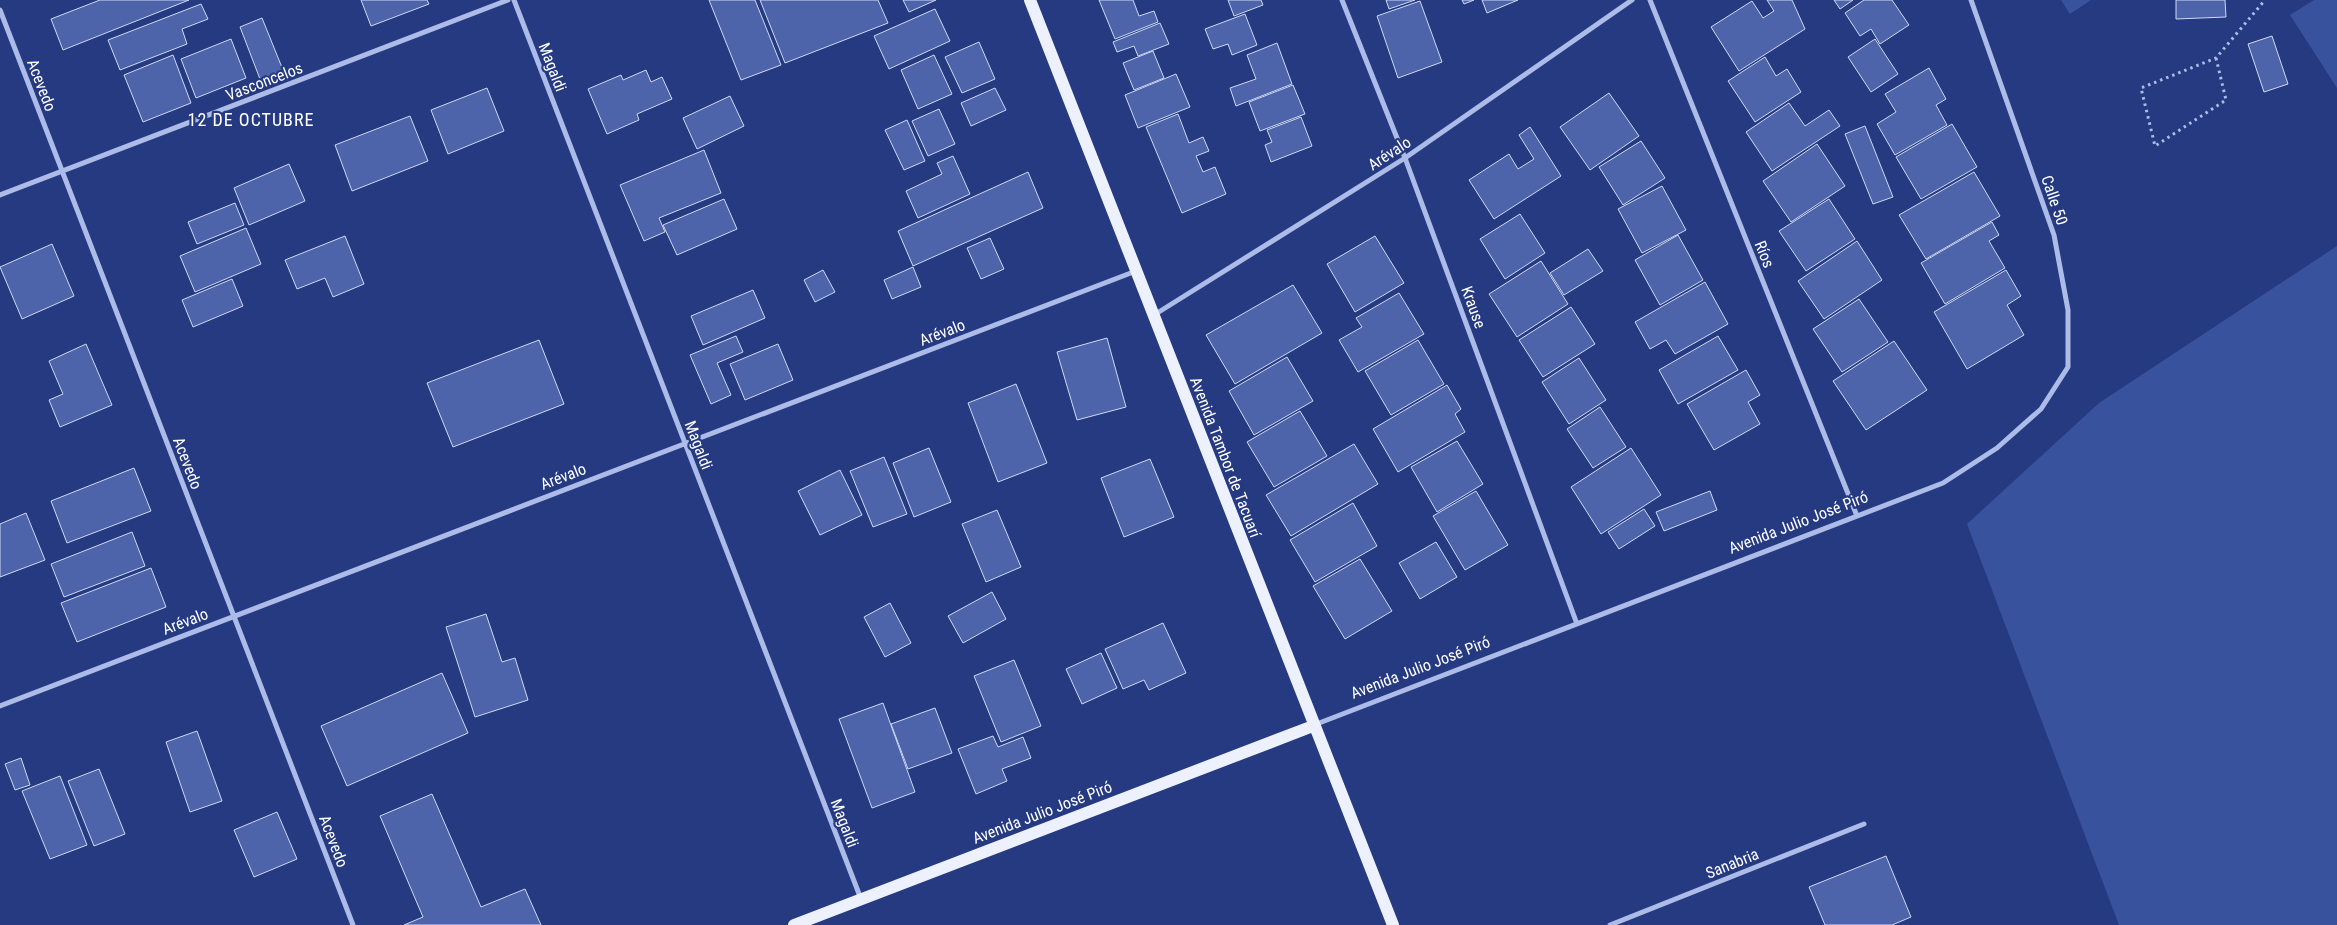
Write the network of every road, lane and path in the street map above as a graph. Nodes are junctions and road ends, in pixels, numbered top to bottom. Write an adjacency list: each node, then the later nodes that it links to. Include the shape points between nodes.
1 (508, 0): 12 (street, Vasconcelos)
2 (514, 0): 17 (street, Magaldi)
3 (1030, 0): 14 (main road, Avenida Tambor de Tacuarí)
4 (1342, 0): 11 (street, Krause)
5 (1632, 0): 11 (street, Arévalo)
6 (1650, 0): 18 (street, Ríos)
7 (1971, 0): 16 (street, Calle 50, via 2054,235 2068,310 2068,367)
8 (2265, 0): 10 (path)
9 (0, 10): 12 (street, Acevedo)
10 (2216, 58): 10 (path, via 2226,100 2155,146 2141,88)
11 (1405, 158): 15 (street, Arévalo); 20 (street, Krause)
12 (62, 171): 13 (street, Vasconcelos); 19 (street, Acevedo)
13 (0, 195)
14 (1136, 271): 15 (main road, Avenida Tambor de Tacuarí); 17 (street, Arévalo)
15 (1153, 315): 22 (main road, Avenida Tambor de Tacuarí)
16 (2040, 409): 18 (street, Avenida Julio José Piró, via 1997,448 1943,483)
17 (685, 443): 19 (street, Arévalo); 24 (street, Magaldi)
18 (1857, 516): 20 (street, Avenida Julio José Piró)
19 (234, 616): 21 (street, Arévalo); 25 (street, Acevedo)
20 (1577, 624): 22 (street, Avenida Julio José Piró)
21 (0, 706)
22 (1313, 726): 24 (main road, Avenida Julio José Piró); 27 (main road, Avenida Tambor de Tacuarí)
23 (1864, 824): 28 (street, Sanabria)
24 (861, 900): 26 (main road, Avenida Julio José Piró)
25 (353, 925)
26 (794, 925)
27 (1393, 925)
28 (1610, 925)

